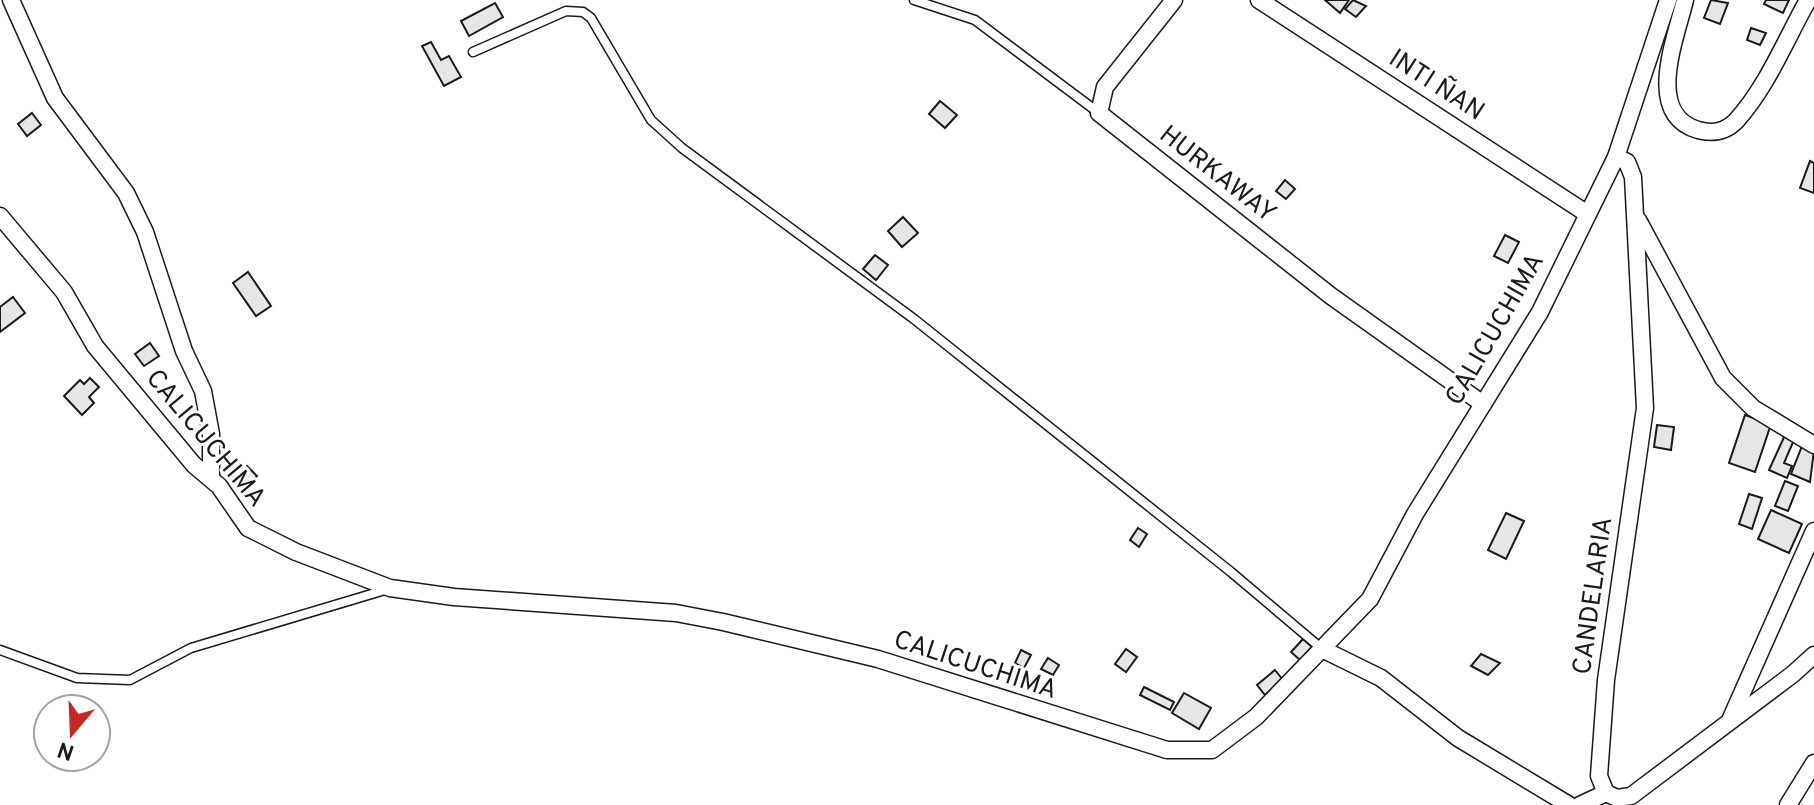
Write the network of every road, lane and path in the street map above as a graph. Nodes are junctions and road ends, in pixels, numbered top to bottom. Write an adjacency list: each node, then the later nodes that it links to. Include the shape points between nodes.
1 (11, 0): 16 (street, via 55,98 126,193 145,232 184,351 203,391 211,434)
2 (914, 0): 9 (lane, HURKAWAY, via 975,20)
3 (1174, 0): 9 (street, via 1105,87)
4 (1259, 0): 11 (street, INTI ÑAN)
5 (1668, 0): 10 (street, CALICUCHIMA)
6 (1685, 0): 7 (street, via 1668,76 1668,103 1678,120 1707,132 1723,131 1736,120)
7 (1808, 0)
8 (473, 52): 19 (lane, via 566,11 583,12 651,120 682,148 914,319)
9 (1099, 113): 14 (street, HURKAWAY, via 1331,296)
10 (1616, 157): 11 (street, CALICUCHIMA); 12 (street, CANDELARIA, via 1631,168)
11 (1586, 213): 14 (street, CALICUCHIMA, via 1540,312)
12 (1635, 215): 15 (street, via 1723,378 1753,408); 24 (street, CANDELARIA, via 1645,408 1604,696 1599,776)
13 (0, 216): 16 (street, CALICUCHIMA, via 64,292 95,346)
14 (1483, 404): 19 (street, CALICUCHIMA, via 1370,599)
15 (1814, 445)
16 (211, 479): 18 (street, CALICUCHIMA, via 248,528)
17 (1814, 531): 22 (street)
18 (390, 588): 19 (street, CALICUCHIMA, via 676,613 723,622 892,663 1167,750 1212,750 1256,717); 20 (lane, via 191,648 130,680 77,678)
19 (1322, 649): 25 (street, via 1381,678 1458,738)
20 (0, 650)
21 (1814, 655): 22 (street)
22 (1731, 720): 24 (street, via 1631,796)
23 (1814, 763): 27 (street)
24 (1606, 793): 26 (street)
25 (1569, 805)
26 (1580, 805)
27 (1788, 805)

